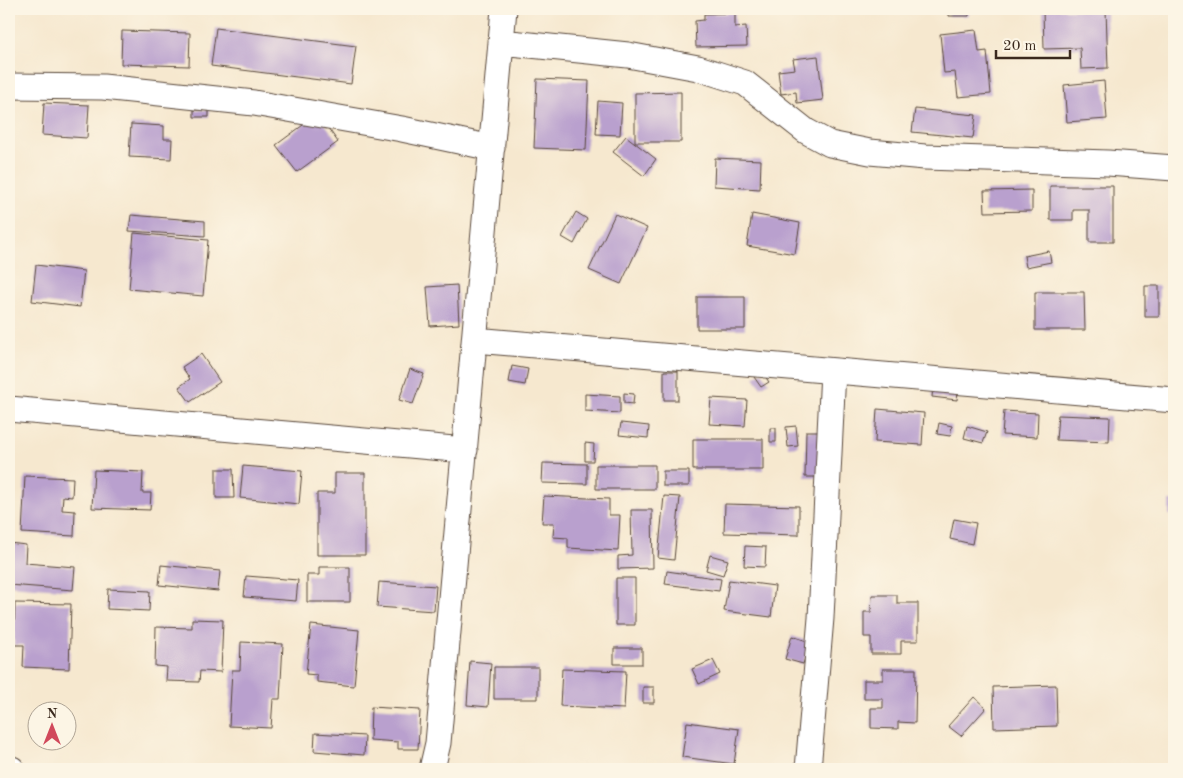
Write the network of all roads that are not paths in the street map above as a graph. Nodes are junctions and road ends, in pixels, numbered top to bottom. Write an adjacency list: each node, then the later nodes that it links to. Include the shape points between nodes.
1 (504, 9): 2 (street)
2 (501, 42): 4 (street); 5 (street, via 628,55 698,68 745,83 806,131 830,144 870,152)
3 (9, 86): 4 (street, via 103,87 254,103)
4 (492, 148): 6 (street)
5 (1174, 168)
6 (475, 340): 7 (street); 10 (street)
7 (833, 371): 8 (street); 12 (street, via 821,618)
8 (1174, 400)
9 (9, 409): 10 (street)
10 (465, 450): 11 (street, via 438,743)
11 (432, 769)
12 (808, 769)

